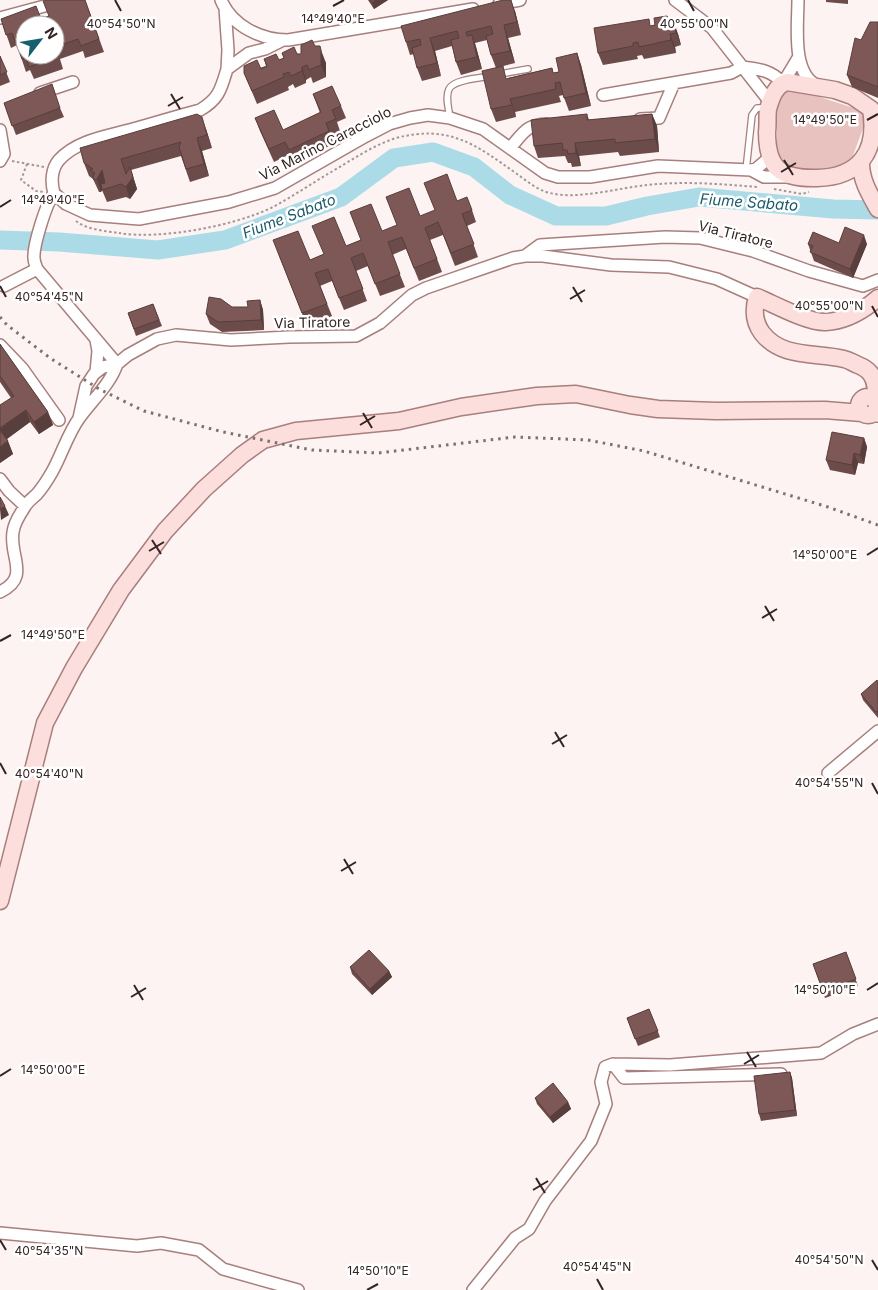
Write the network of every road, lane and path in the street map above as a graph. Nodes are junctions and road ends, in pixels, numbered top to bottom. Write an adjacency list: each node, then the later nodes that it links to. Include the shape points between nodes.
1 (67, 0): 6 (street)
2 (520, 0): 8 (street)
3 (675, 0): 11 (street, via 712,28)
4 (798, 0): 10 (street)
5 (223, 4): 7 (street, via 235,20); 12 (street)
6 (0, 18)
7 (261, 36): 8 (street); 9 (street)
8 (286, 40): 9 (street)
9 (256, 52): 12 (street)
10 (798, 58): 14 (street, via 785,67); 17 (street); 18 (street, via 804,74 812,84)
11 (742, 67): 14 (street); 16 (street, via 731,73); 21 (street)
12 (227, 69): 33 (street, via 220,92 212,103 200,110 90,141 72,149 57,161)
13 (528, 69): 23 (lane, via 454,84 448,97)
14 (765, 70): 17 (street)
15 (72, 82): 20 (street)
16 (674, 83): 19 (street); 24 (street, via 659,118)
17 (783, 83): 18 (street); 21 (street, via 774,91)
18 (820, 87): 22 (street, via 852,96)
19 (603, 95)
20 (28, 97)
21 (769, 105): 30 (street, via 767,142); 34 (lane, via 757,108 752,115)
22 (874, 111): 27 (street)
23 (450, 118): 28 (street, Via Marino Caracciolo, via 483,129); 42 (street, Via Marino Caracciolo, via 428,115 389,124 275,188 228,202 138,219 90,215)
24 (631, 120)
25 (556, 124): 28 (street, via 535,125 527,129)
26 (0, 130): 29 (street)
27 (875, 136): 31 (street)
28 (511, 147): 34 (street, Via Marino Caracciolo, via 545,172 558,177 590,177 658,166)
29 (2, 157): 32 (path)
30 (770, 157): 34 (street, via 756,169); 35 (street, via 782,173)
31 (861, 162): 37 (street); 39 (street)
32 (27, 164): 33 (path); 41 (path, via 21,180 36,192)
33 (54, 169): 41 (street)
34 (748, 170): 35 (street, Via Marino Caracciolo, via 764,177)
35 (792, 176): 36 (street)
36 (812, 178): 37 (street); 40 (path, via 810,192 802,194)
37 (834, 178): 39 (street)
38 (764, 187): 42 (path, via 684,183 586,193 548,193 464,140 436,133 419,133 374,146 270,208 209,227 142,236 122,234 77,223 74,218)
39 (866, 188): 43 (street)
40 (774, 189)
41 (54, 193): 42 (street, Via Marino Caracciolo); 45 (street, via 44,214 34,254)
42 (76, 208)
43 (878, 209)
44 (525, 256): 46 (street, Via Tiratore, via 540,245 665,237 700,238 753,251 863,286); 48 (street, Via Tiratore, via 611,265 670,266 717,279); 52 (street, Via Tiratore, via 419,292 402,302 380,323 356,336 231,340 176,335 157,339)
45 (37, 269): 47 (street); 50 (street)
46 (878, 280)
47 (4, 286)
48 (757, 297): 49 (street, via 812,320 826,322 865,309); 54 (street, via 755,318 767,339 788,351 842,358 864,367 874,380)
49 (878, 298)
50 (96, 338): 52 (street); 53 (street)
51 (0, 345): 56 (street, via 22,368)
52 (116, 364): 53 (street, Via Tiratore); 55 (street, Via Tiratore, via 111,378)
53 (96, 372): 55 (street, Via Tiratore, via 86,386)
54 (871, 407): 62 (street, via 716,411 658,409 576,394 536,396 461,407 398,421 296,431 263,440 204,489 165,531 121,590 74,668 45,723)
55 (79, 418): 58 (street, Via Tiratore, via 52,472)
56 (59, 420)
57 (0, 479): 58 (street)
58 (25, 506): 59 (street, Via Tiratore, via 13,532 17,576 6,590)
59 (0, 592)
60 (878, 731): 61 (street)
61 (828, 773)
62 (0, 901)
63 (878, 1024): 64 (street, via 821,1053 670,1065)
64 (613, 1064): 65 (street, via 624,1078); 68 (street, via 605,1067 601,1082 606,1104 591,1141 545,1201 529,1229 515,1238)
65 (788, 1074)
66 (0, 1232): 67 (street, via 137,1246 161,1243 192,1248 223,1269)
67 (298, 1290)
68 (473, 1290)

